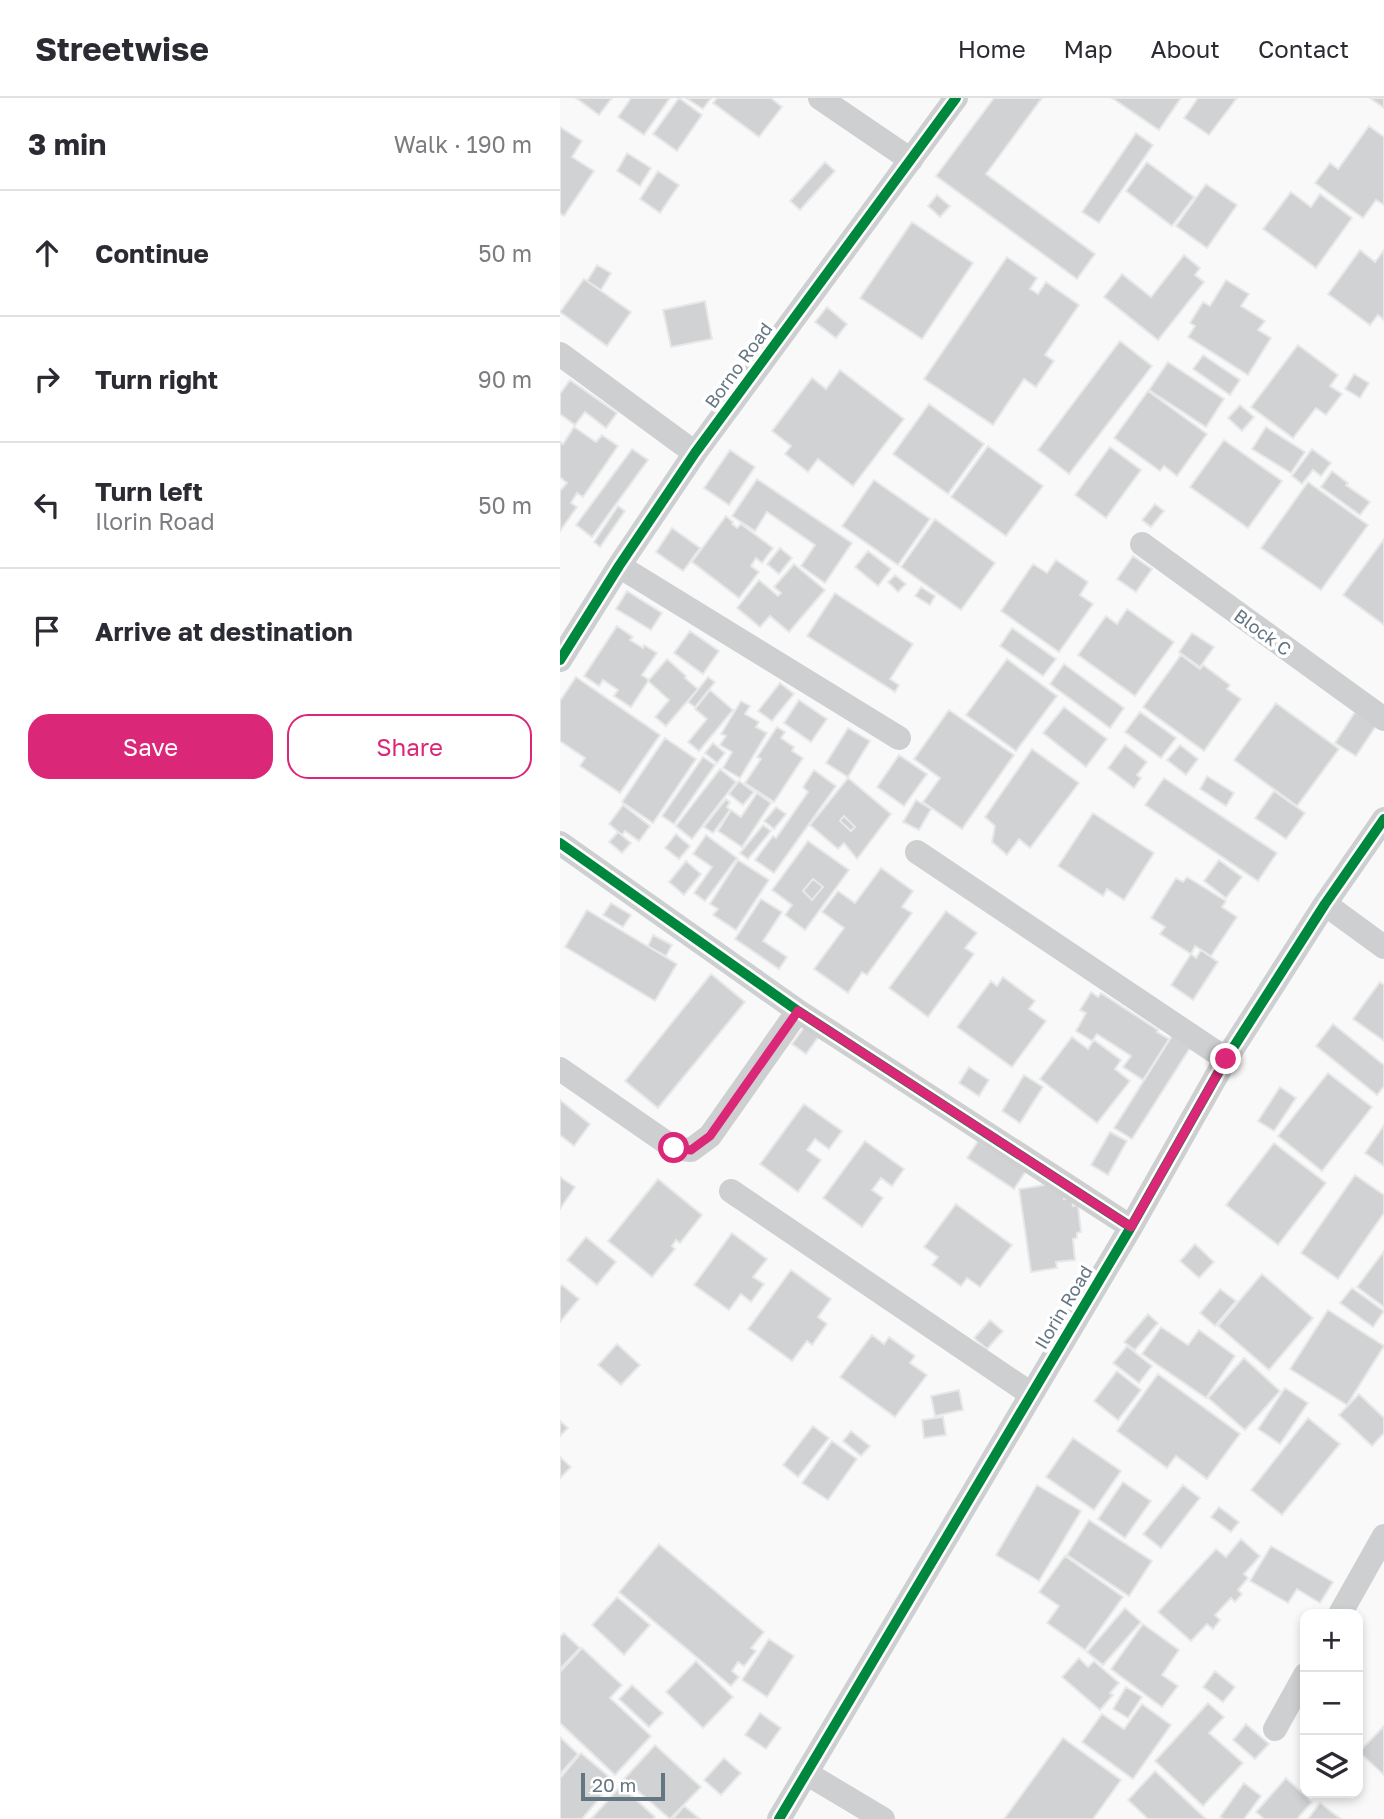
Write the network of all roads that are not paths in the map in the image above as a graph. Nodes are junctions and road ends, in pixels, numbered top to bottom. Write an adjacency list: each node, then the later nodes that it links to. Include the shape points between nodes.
1 (820, 98): 3 (street)
2 (956, 98): 3 (street, Borno Road)
3 (911, 160): 5 (street, Borno Road)
4 (560, 354): 5 (street)
5 (695, 453): 7 (street, Borno Road)
6 (1142, 544): 9 (street, Block C)
7 (619, 566): 8 (street, Borno Road); 10 (street)
8 (560, 660)
9 (1384, 719)
10 (899, 738)
11 (1384, 819): 14 (street, Ilorin Road)
12 (560, 843): 16 (street)
13 (917, 852): 17 (street)
14 (1325, 904): 15 (street); 17 (street, Ilorin Road)
15 (1384, 947)
16 (798, 1011): 18 (street, via 710,1136 691,1150 674,1148); 20 (street)
17 (1226, 1059): 20 (street, Ilorin Road)
18 (560, 1069)
19 (731, 1191): 21 (street)
20 (1131, 1227): 21 (street, Ilorin Road)
21 (1031, 1394): 26 (street, Ilorin Road)
22 (1384, 1536): 23 (street)
23 (1343, 1609)
24 (1300, 1684): 25 (street)
25 (1275, 1729)
26 (806, 1773): 27 (street, Ilorin Road); 28 (street)
27 (779, 1819)
28 (883, 1819)

